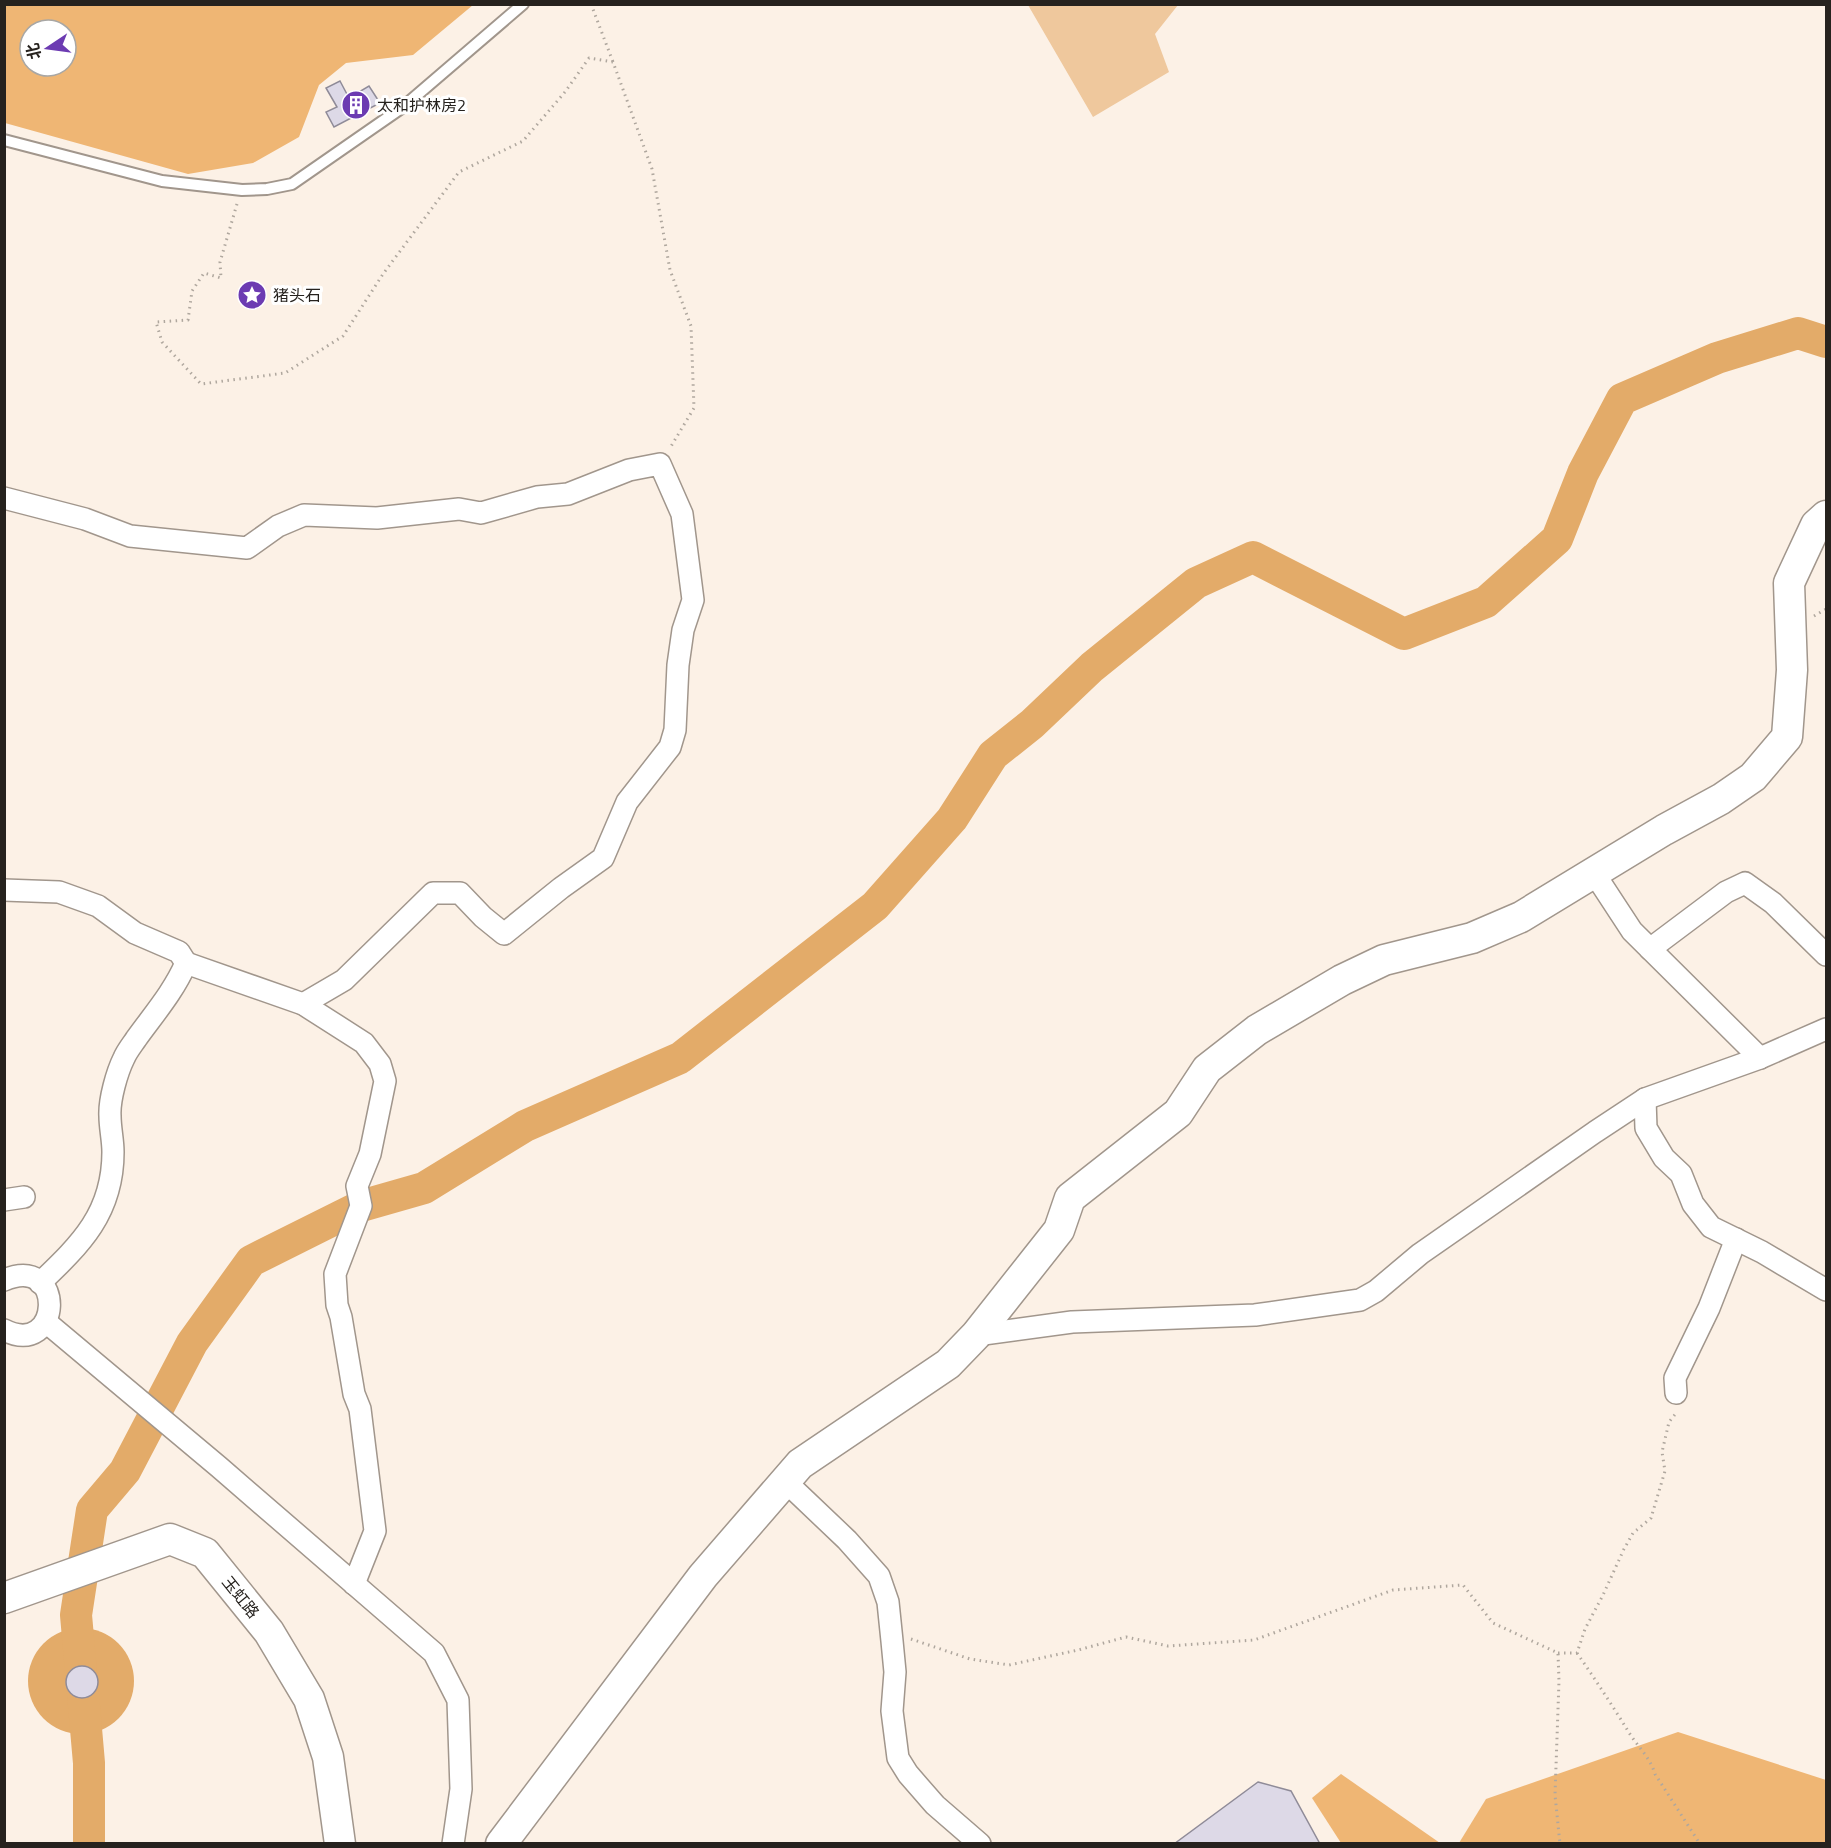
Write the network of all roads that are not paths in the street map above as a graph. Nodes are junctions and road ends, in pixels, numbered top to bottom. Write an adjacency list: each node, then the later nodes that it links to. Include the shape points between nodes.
1 (523, 4): 2 (lane, via 403,107 292,184 242,190 162,181)
2 (4, 140)
3 (4, 498): 10 (street, via 85,519 130,536 247,548 278,526 304,515 376,518 459,510 481,513 537,497 568,495 629,470 660,464 682,514 693,600 678,665 675,730 670,747 627,802 603,858 504,934 460,893 433,893 344,980)
4 (1827, 516): 5 (street, via 1816,525 1790,583 1792,670 1787,737 1753,777)
5 (1594, 873): 7 (street, via 1632,931); 20 (street, via 1521,918 1472,938 1384,960 1257,1030 1207,1069 1178,1113 1070,1198 1059,1230)
6 (4, 890): 9 (street, via 59,892 98,906 135,933 179,952)
7 (1650, 950): 8 (street, via 1726,892 1745,883 1773,903); 12 (street)
8 (1827, 955)
9 (186, 963): 10 (street); 16 (street, via 178,982 124,1058 116,1080 110,1113 111,1186 100,1214 72,1252)
10 (303, 1004): 23 (street, via 364,1043 380,1064 385,1081 370,1154 357,1186 361,1206 335,1274 337,1305 360,1409 375,1531)
11 (1827, 1029): 12 (street)
12 (1760, 1058): 13 (street)
13 (1646, 1099): 14 (street, via 1646,1128 1664,1158 1681,1174 1693,1204 1711,1227); 20 (street, via 1420,1254 1360,1300 1255,1314 1072,1322)
14 (1736, 1239): 17 (street); 21 (street, via 1709,1308 1675,1378)
15 (4, 1280): 16 (street, via 17,1275)
16 (40, 1283): 18 (street, via 47,1289 51,1306)
17 (1827, 1290)
18 (46, 1322): 19 (street, via 33,1333 16,1335); 23 (street)
19 (4, 1330)
20 (976, 1335): 22 (street, via 948,1364 800,1464)
21 (1676, 1393)
22 (785, 1481): 27 (street, via 703,1576); 28 (street, via 879,1576 888,1602 898,1758 935,1805)
23 (354, 1584): 26 (street, via 434,1653 458,1701 461,1789)
24 (12, 1595): 25 (street, 玉虹路, via 170,1539 205,1553 269,1632 309,1699 328,1757)
25 (340, 1844)
26 (453, 1844)
27 (501, 1844)
28 (980, 1844)

